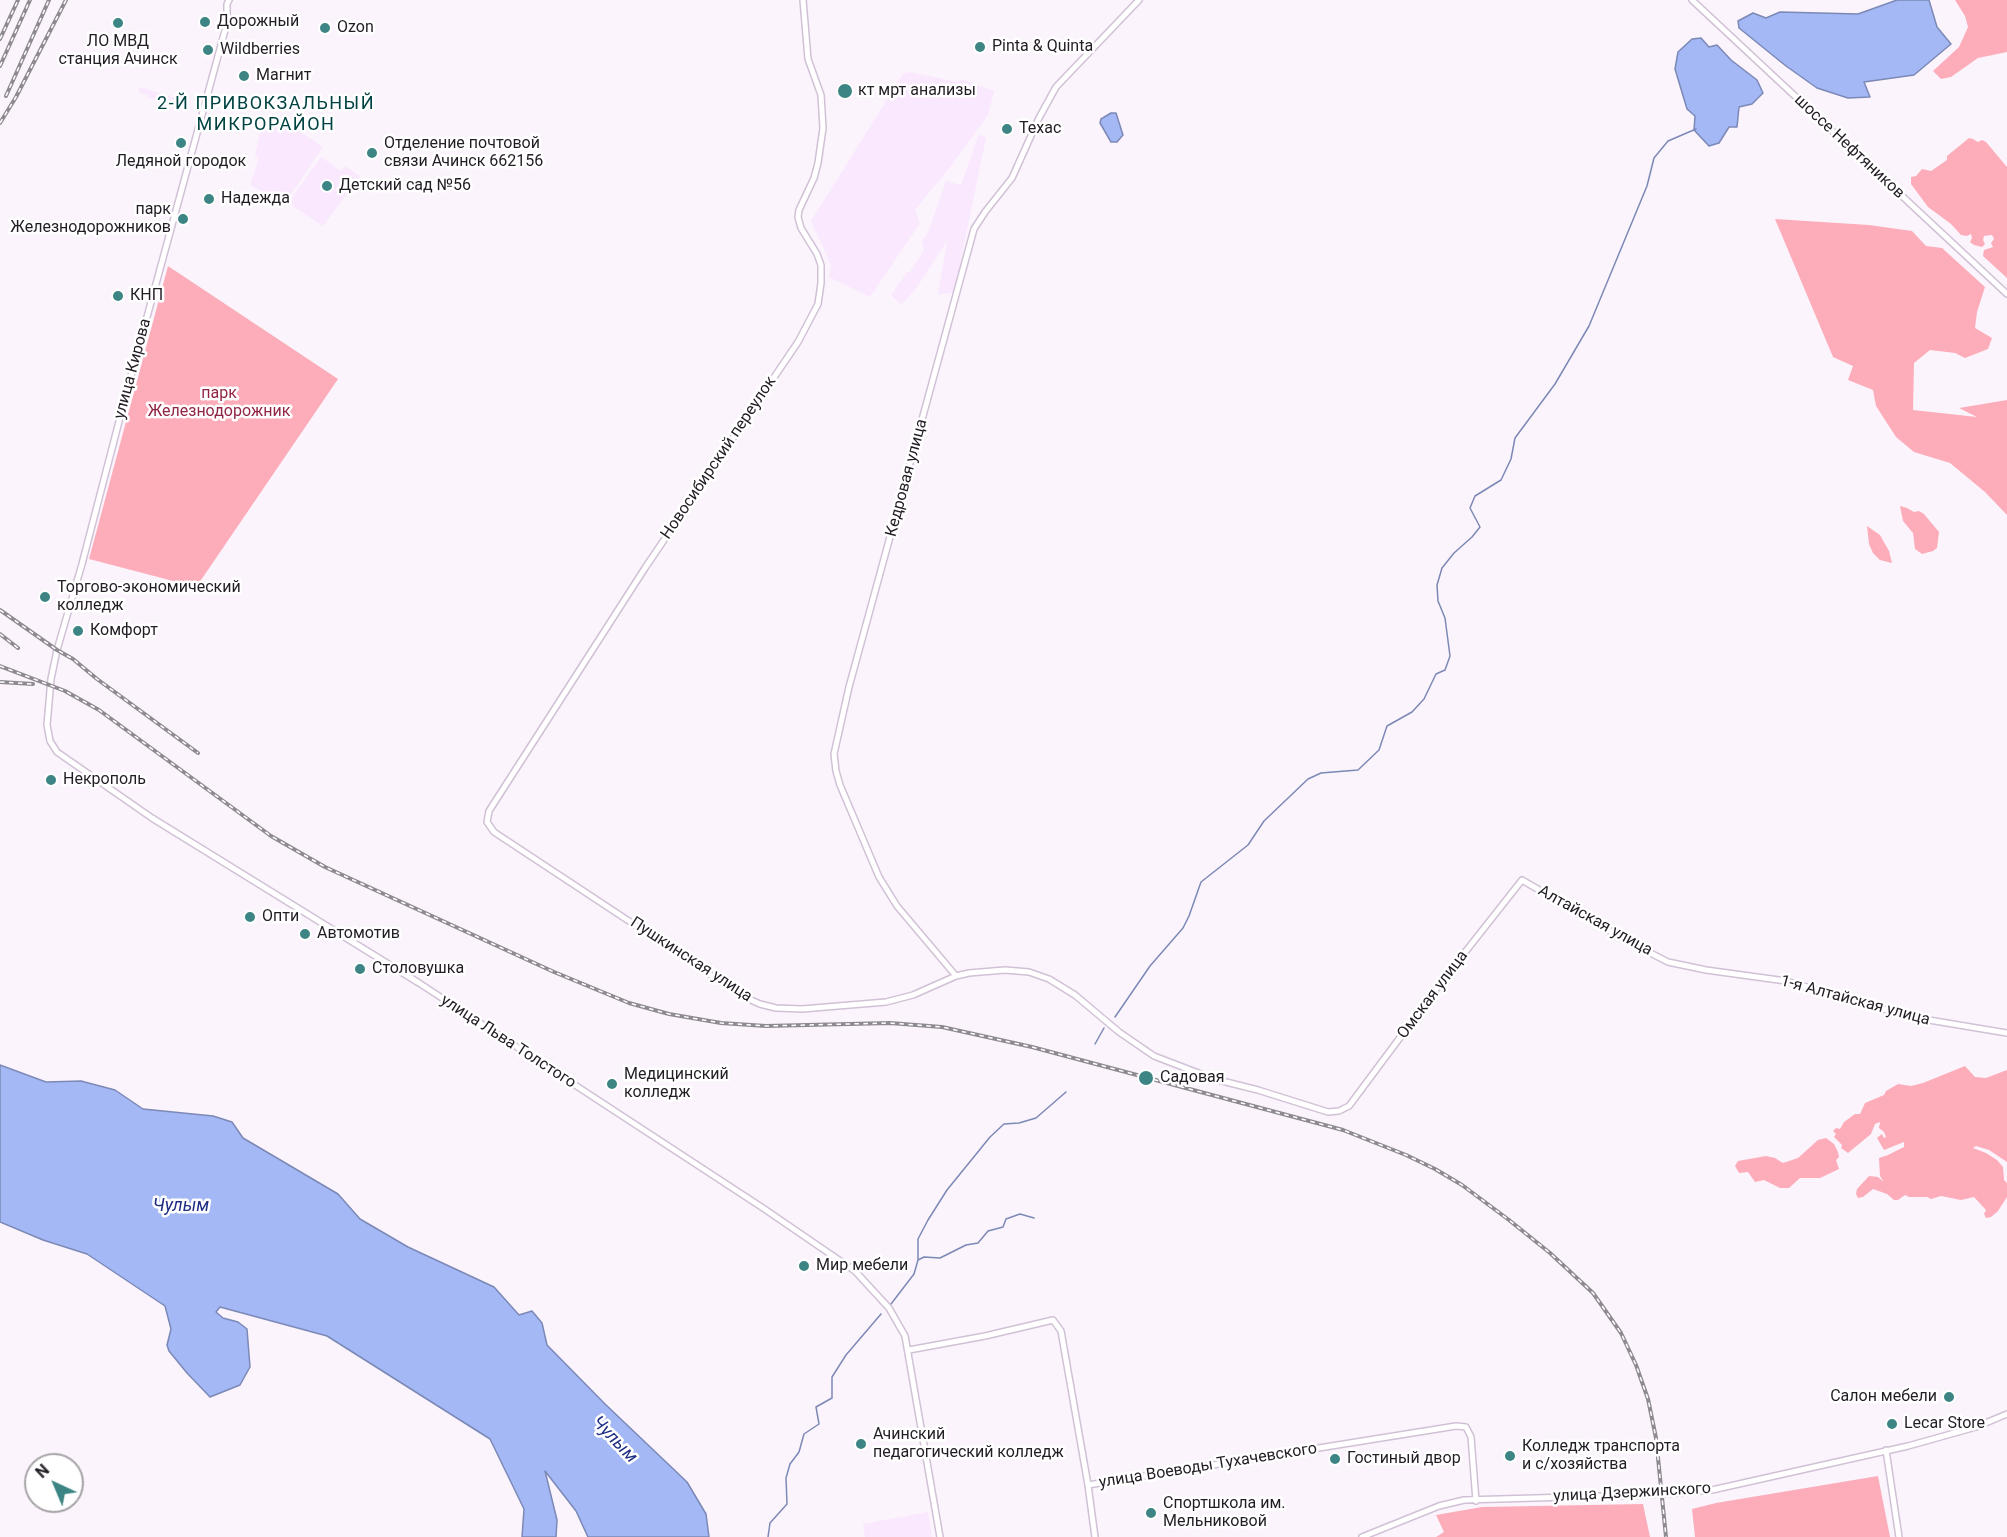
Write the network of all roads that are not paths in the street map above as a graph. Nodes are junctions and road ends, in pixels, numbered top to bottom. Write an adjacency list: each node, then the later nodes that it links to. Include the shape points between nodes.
1 (229, 0): 6 (main road, улица Кирова, via 227,23 57,650 47,725)
2 (803, 0): 7 (main road, Новосибирский переулок, via 808,59 822,104 821,150 798,217 821,265 818,304 798,342 645,568 489,810)
3 (1139, 0): 11 (main road, Кедровая улица, via 1056,87 1012,178 974,230 834,754 840,785 879,877 897,906)
4 (1692, 0): 5 (main road, шоссе Нефтяников)
5 (2007, 294)
6 (50, 741): 13 (main road, улица Льва Толстого, via 57,752 152,818 419,983 847,1265 889,1308)
7 (487, 822): 11 (main road, Пушкинская улица, via 505,840 760,1004 802,1009 886,1002 913,996)
8 (1522, 880): 9 (main road, Алтайская улица); 10 (main road, Омская улица, via 1344,1110 1328,1112 1166,1061 1119,1032 1075,995)
9 (1668, 962): 12 (main road, 1-я Алтайская улица, via 1786,981 1911,1017)
10 (1038, 974): 11 (main road, Пушкинская улица, via 995,970)
11 (956, 976)
12 (2007, 1033)
13 (909, 1350): 16 (main road, via 1053,1320 1061,1331); 18 (main road, улица Льва Толстого)
14 (2007, 1414): 15 (main road, улица Дзержинского, via 1976,1427)
15 (1886, 1450): 17 (main road, улица Дзержинского, bridge, via 1712,1490); 21 (main road)
16 (1088, 1485): 17 (main road, улица Воеводы Тухачевского, via 1456,1426 1466,1427 1471,1437); 19 (main road)
17 (1476, 1501): 20 (main road, улица Дзержинского, via 1439,1506)
18 (940, 1537)
19 (1095, 1537)
20 (1362, 1537)
21 (1899, 1537)

